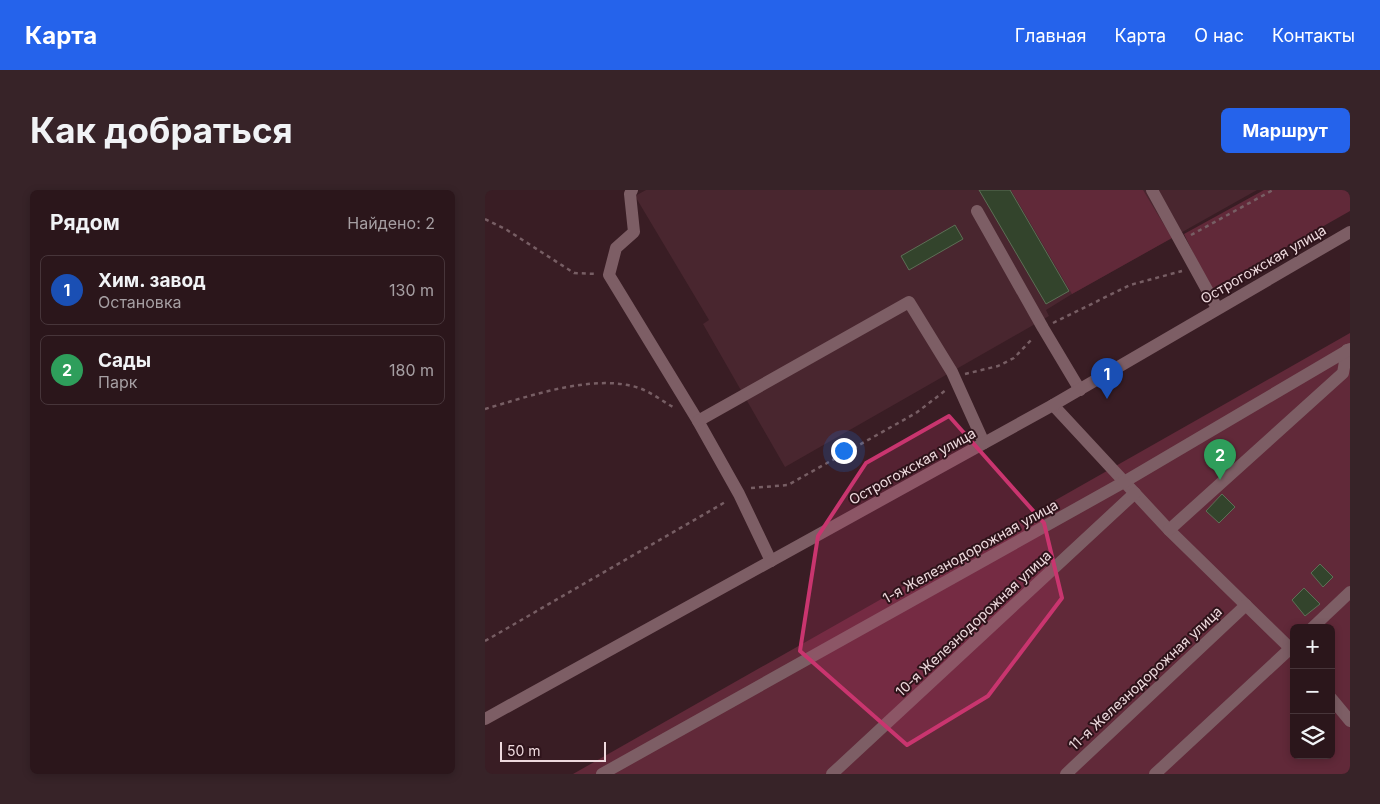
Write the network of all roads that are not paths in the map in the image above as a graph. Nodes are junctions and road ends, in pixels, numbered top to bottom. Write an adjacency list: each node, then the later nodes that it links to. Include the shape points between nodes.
1 (632, 190): 9 (street, via 635,232 616,248 609,275)
2 (1153, 190): 5 (street)
3 (977, 211): 7 (street)
4 (1350, 232): 5 (street, Острогожская улица)
5 (1217, 308): 7 (street, Острогожская улица)
6 (1348, 349): 11 (street, 1-я Железнодорожная улица); 13 (street, via 1343,373)
7 (1080, 390): 8 (street, Острогожская улица)
8 (1053, 406): 10 (street, Острогожская улица); 11 (street)
9 (698, 421): 10 (street, via 909,302 952,372); 14 (street, via 739,494)
10 (984, 444): 14 (street, Острогожская улица)
11 (1124, 482): 12 (street); 23 (street, 1-я Железнодорожная улица)
12 (1135, 493): 13 (street); 24 (street, 10-я Железнодорожная улица)
13 (1169, 530): 16 (street)
14 (771, 561): 21 (street, Острогожская улица)
15 (1350, 592): 17 (street)
16 (1246, 605): 18 (street); 25 (street, 11-я Железнодорожная улица)
17 (1316, 624)
18 (1290, 646)
19 (1290, 652): 26 (street)
20 (1335, 703): 22 (street)
21 (485, 719)
22 (1350, 721)
23 (602, 774)
24 (832, 774)
25 (1065, 774)
26 (1155, 774)

